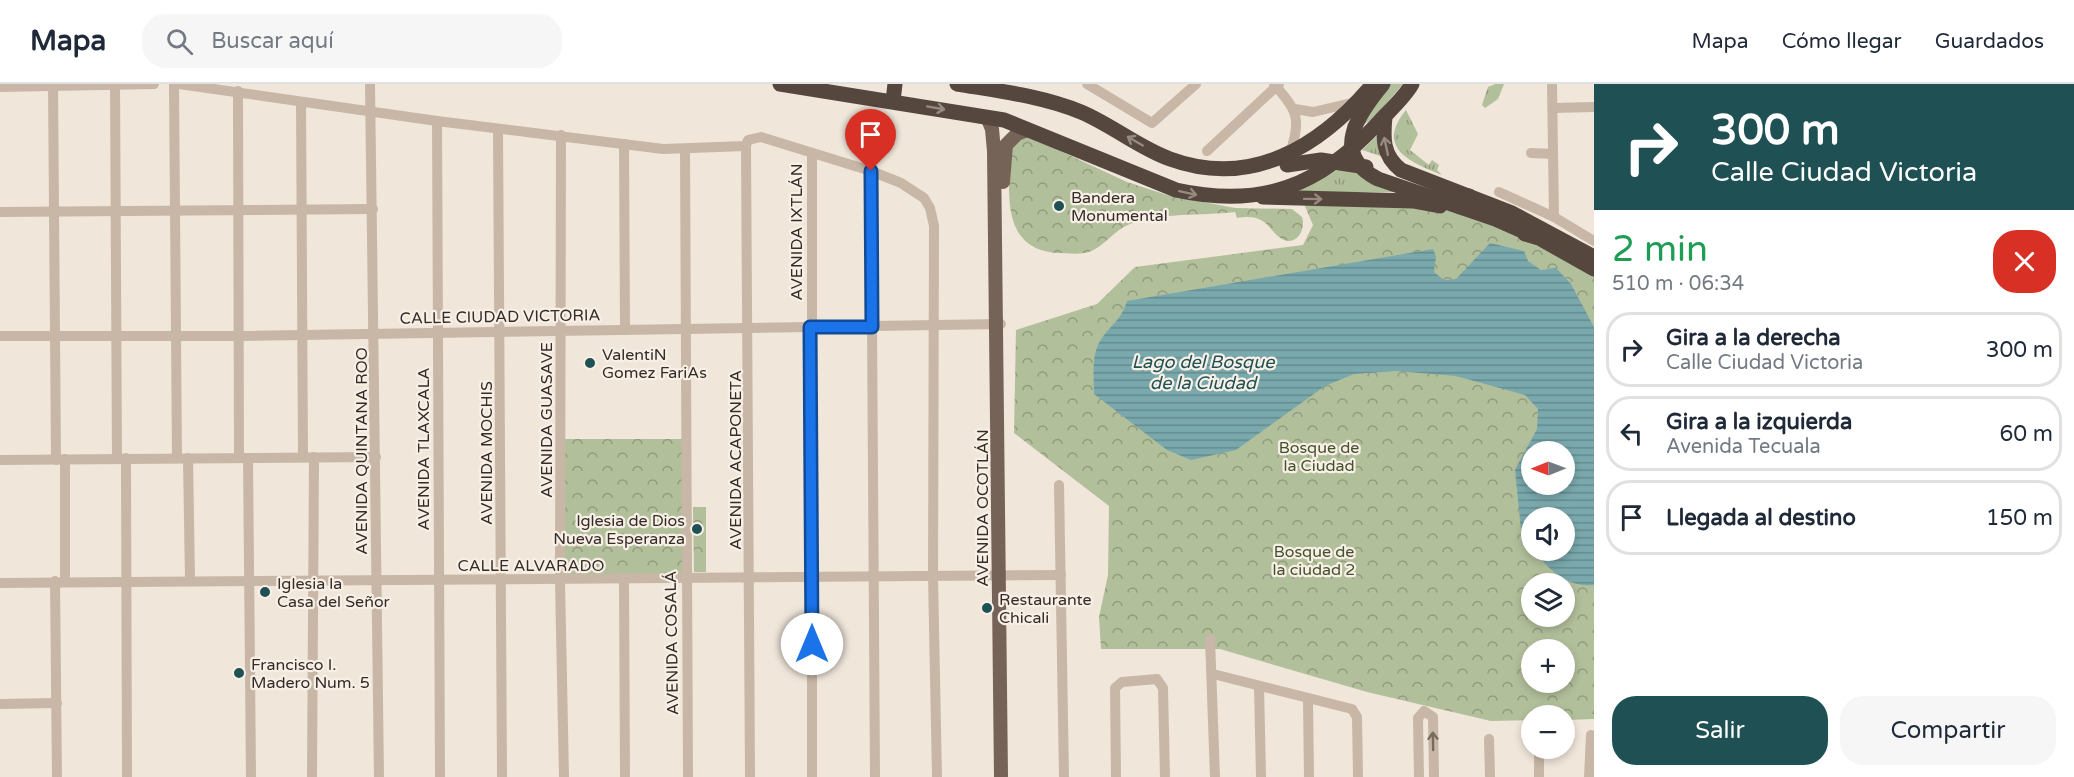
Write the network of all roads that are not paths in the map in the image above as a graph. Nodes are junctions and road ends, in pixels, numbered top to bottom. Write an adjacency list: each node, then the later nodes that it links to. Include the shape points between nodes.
1 (154, 84): 17 (street)
2 (174, 84): 50 (street)
3 (179, 84): 20 (street)
4 (370, 84): 27 (street, AVENIDA QUINTANA ROO)
5 (376, 84): 27 (street, AVENIDA QUINTANA ROO)
6 (780, 84): 21 (highway)
7 (884, 84): 21 (highway)
8 (896, 84): 21 (highway)
9 (957, 84): 42 (highway, one-way to 9, via 1246,175 1222,177 1176,167 1102,122 1051,101)
10 (1087, 84): 11 (street, via 1152,123)
11 (1196, 84)
12 (1373, 84): 22 (highway)
13 (1383, 84): 56 (highway, bridge, via 1360,112 1352,132 1354,153 1364,170 1378,179 1484,214)
14 (1412, 84): 28 (highway)
15 (1552, 84): 25 (street)
16 (53, 85): 17 (street); 19 (street); 54 (street)
17 (115, 85): 52 (street)
18 (1276, 85): 26 (street); 38 (street)
19 (0, 87)
20 (238, 91): 23 (street); 51 (street)
21 (886, 100): 29 (highway, one-way to 29)
22 (1357, 101): 26 (street, via 1313,112); 36 (highway)
23 (301, 102): 27 (street); 48 (street)
24 (1594, 107): 25 (street)
25 (1553, 108): 41 (street)
26 (1294, 109): 42 (street, via 1295,136)
27 (373, 111): 30 (street); 49 (street, AVENIDA QUINTANA ROO)
28 (1385, 116): 44 (highway, via 1343,158); 46 (highway, one-way to 28, via 1392,163 1384,145)
29 (987, 117): 32 (highway); 60 (main road, AVENIDA OCOTLÁN, via 994,151)
30 (437, 121): 31 (street); 68 (street, AVENIDA TLAXCALA)
31 (498, 129): 33 (street); 69 (street, AVENIDA MOCHIS)
32 (1027, 130): 47 (highway, one-way to 47, via 1176,190 1204,196); 60 (main road, AVENIDA OCOTLÁN, via 1010,140 1004,152)
33 (561, 135): 34 (street); 67 (street, AVENIDA GUASAVE)
34 (624, 144): 37 (street); 65 (street)
35 (747, 144): 37 (street); 40 (street, via 755,138 772,140); 64 (street, AVENIDA ACAPONETA)
36 (1307, 144): 42 (highway); 44 (highway, via 1321,149 1324,163)
37 (685, 149): 66 (street, AVENIDA COSALÁ)
38 (1207, 151)
39 (1532, 153): 41 (street)
40 (812, 154): 43 (street); 61 (street, AVENIDA IXTLÁN)
41 (1553, 154): 55 (street)
42 (1288, 159): 46 (highway, bridge, via 1355,164 1448,195)
43 (871, 171): 62 (street); 63 (street, via 924,198 930,208 934,226)
44 (1320, 172): 47 (highway)
45 (1499, 192): 55 (street)
46 (1469, 196): 58 (highway, via 1543,227)
47 (1254, 197): 56 (highway, one-way to 56, via 1424,202)
48 (302, 209): 49 (street); 51 (street); 71 (street)
49 (373, 209): 70 (street, AVENIDA QUINTANA ROO)
50 (175, 210): 51 (street); 52 (street); 75 (street)
51 (238, 210): 76 (street)
52 (115, 211): 54 (street); 74 (street)
53 (0, 212): 54 (street)
54 (54, 212): 73 (street)
55 (1554, 217): 57 (street)
56 (1536, 237): 59 (highway)
57 (1594, 241)
58 (1594, 256)
59 (1594, 269)
60 (997, 324): 63 (street, CALLE CIUDAD VICTORIA); 86 (main road, AVENIDA OCOTLÁN)
61 (810, 327): 62 (street, CALLE CIUDAD VICTORIA); 64 (street, CALLE CIUDAD VICTORIA); 88 (street, AVENIDA IXTLÁN)
62 (872, 327): 63 (street, CALLE CIUDAD VICTORIA); 89 (street)
63 (933, 327): 90 (street)
64 (749, 329): 66 (street, CALLE CIUDAD VICTORIA); 87 (street, AVENIDA ACAPONETA)
65 (624, 330): 66 (street, CALLE CIUDAD VICTORIA); 67 (street, CALLE CIUDAD VICTORIA)
66 (686, 330): 91 (street, AVENIDA COSALÁ)
67 (562, 331): 69 (street, CALLE CIUDAD VICTORIA); 101 (street, AVENIDA GUASAVE)
68 (437, 332): 69 (street, CALLE CIUDAD VICTORIA); 70 (street, CALLE CIUDAD VICTORIA); 93 (street, AVENIDA TLAXCALA)
69 (500, 332): 94 (street, AVENIDA MOCHIS)
70 (375, 333): 71 (street, CALLE CIUDAD VICTORIA); 78 (street, AVENIDA QUINTANA ROO)
71 (302, 334): 76 (street, CALLE CIUDAD VICTORIA); 77 (street)
72 (0, 336): 73 (street, CALLE CIUDAD VICTORIA)
73 (55, 336): 74 (street, CALLE CIUDAD VICTORIA); 82 (street)
74 (116, 336): 75 (street, CALLE CIUDAD VICTORIA); 79 (street)
75 (176, 336): 76 (street, CALLE CIUDAD VICTORIA); 80 (street)
76 (239, 336): 81 (street)
77 (309, 457): 78 (street); 81 (street); 100 (street)
78 (376, 457): 92 (street, AVENIDA QUINTANA ROO)
79 (121, 458): 80 (street); 82 (street); 97 (street)
80 (182, 458): 81 (street); 98 (street)
81 (244, 458): 99 (street)
82 (60, 459): 83 (street); 96 (street)
83 (0, 460)
84 (1059, 485): 85 (street)
85 (1061, 575): 86 (street, CALLE ALVARADO); 127 (street)
86 (999, 576): 90 (street, CALLE ALVARADO); 126 (main road, AVENIDA OCOTLÁN)
87 (751, 577): 88 (street, CALLE ALVARADO); 91 (street, CALLE ALVARADO); 122 (street, AVENIDA ACAPONETA)
88 (812, 577): 89 (street, CALLE ALVARADO); 123 (street, AVENIDA IXTLÁN)
89 (874, 577): 90 (street, CALLE ALVARADO); 124 (street)
90 (933, 577): 125 (street)
91 (685, 578): 95 (street, CALLE ALVARADO); 121 (street, AVENIDA COSALÁ)
92 (376, 579): 93 (street, CALLE ALVARADO); 100 (street, CALLE ALVARADO); 116 (street, AVENIDA QUINTANA ROO)
93 (438, 580): 94 (street, CALLE ALVARADO); 117 (street, AVENIDA TLAXCALA)
94 (501, 580): 101 (street, CALLE ALVARADO); 118 (street, AVENIDA MOCHIS)
95 (624, 580): 101 (street, CALLE ALVARADO); 120 (street)
96 (60, 581): 97 (street, CALLE ALVARADO); 102 (street, CALLE ALVARADO); 107 (street)
97 (125, 581): 98 (street, CALLE ALVARADO); 113 (street)
98 (189, 581): 99 (street, CALLE ALVARADO)
99 (250, 581): 100 (street, CALLE ALVARADO); 114 (street)
100 (314, 581): 115 (street)
101 (560, 581): 119 (street, AVENIDA GUASAVE)
102 (0, 583)
103 (1210, 639): 104 (street)
104 (1213, 674): 105 (street); 130 (street)
105 (1259, 686): 106 (street); 131 (street)
106 (1308, 699): 132 (street); 133 (street, via 1352,709 1356,714)
107 (57, 703): 108 (street); 112 (street)
108 (0, 704)
109 (1592, 735): 138 (street)
110 (1489, 739): 136 (street)
111 (1539, 759): 137 (street)
112 (57, 777)
113 (128, 777)
114 (251, 777)
115 (312, 777)
116 (379, 777)
117 (440, 777)
118 (502, 777)
119 (564, 777)
120 (625, 777)
121 (688, 777)
122 (750, 777)
123 (812, 777)
124 (875, 777)
125 (937, 777)
126 (1001, 777)
127 (1064, 777)
128 (1116, 777): 129 (street, via 1114,688 1122,682 1152,679 1160,680 1162,688)
129 (1165, 777)
130 (1215, 777)
131 (1261, 777)
132 (1309, 777)
133 (1358, 777)
134 (1419, 777): 135 (street, one-way to 134, via 1433,717 1424,711 1418,718)
135 (1434, 777)
136 (1490, 777)
137 (1539, 777)
138 (1589, 777)

